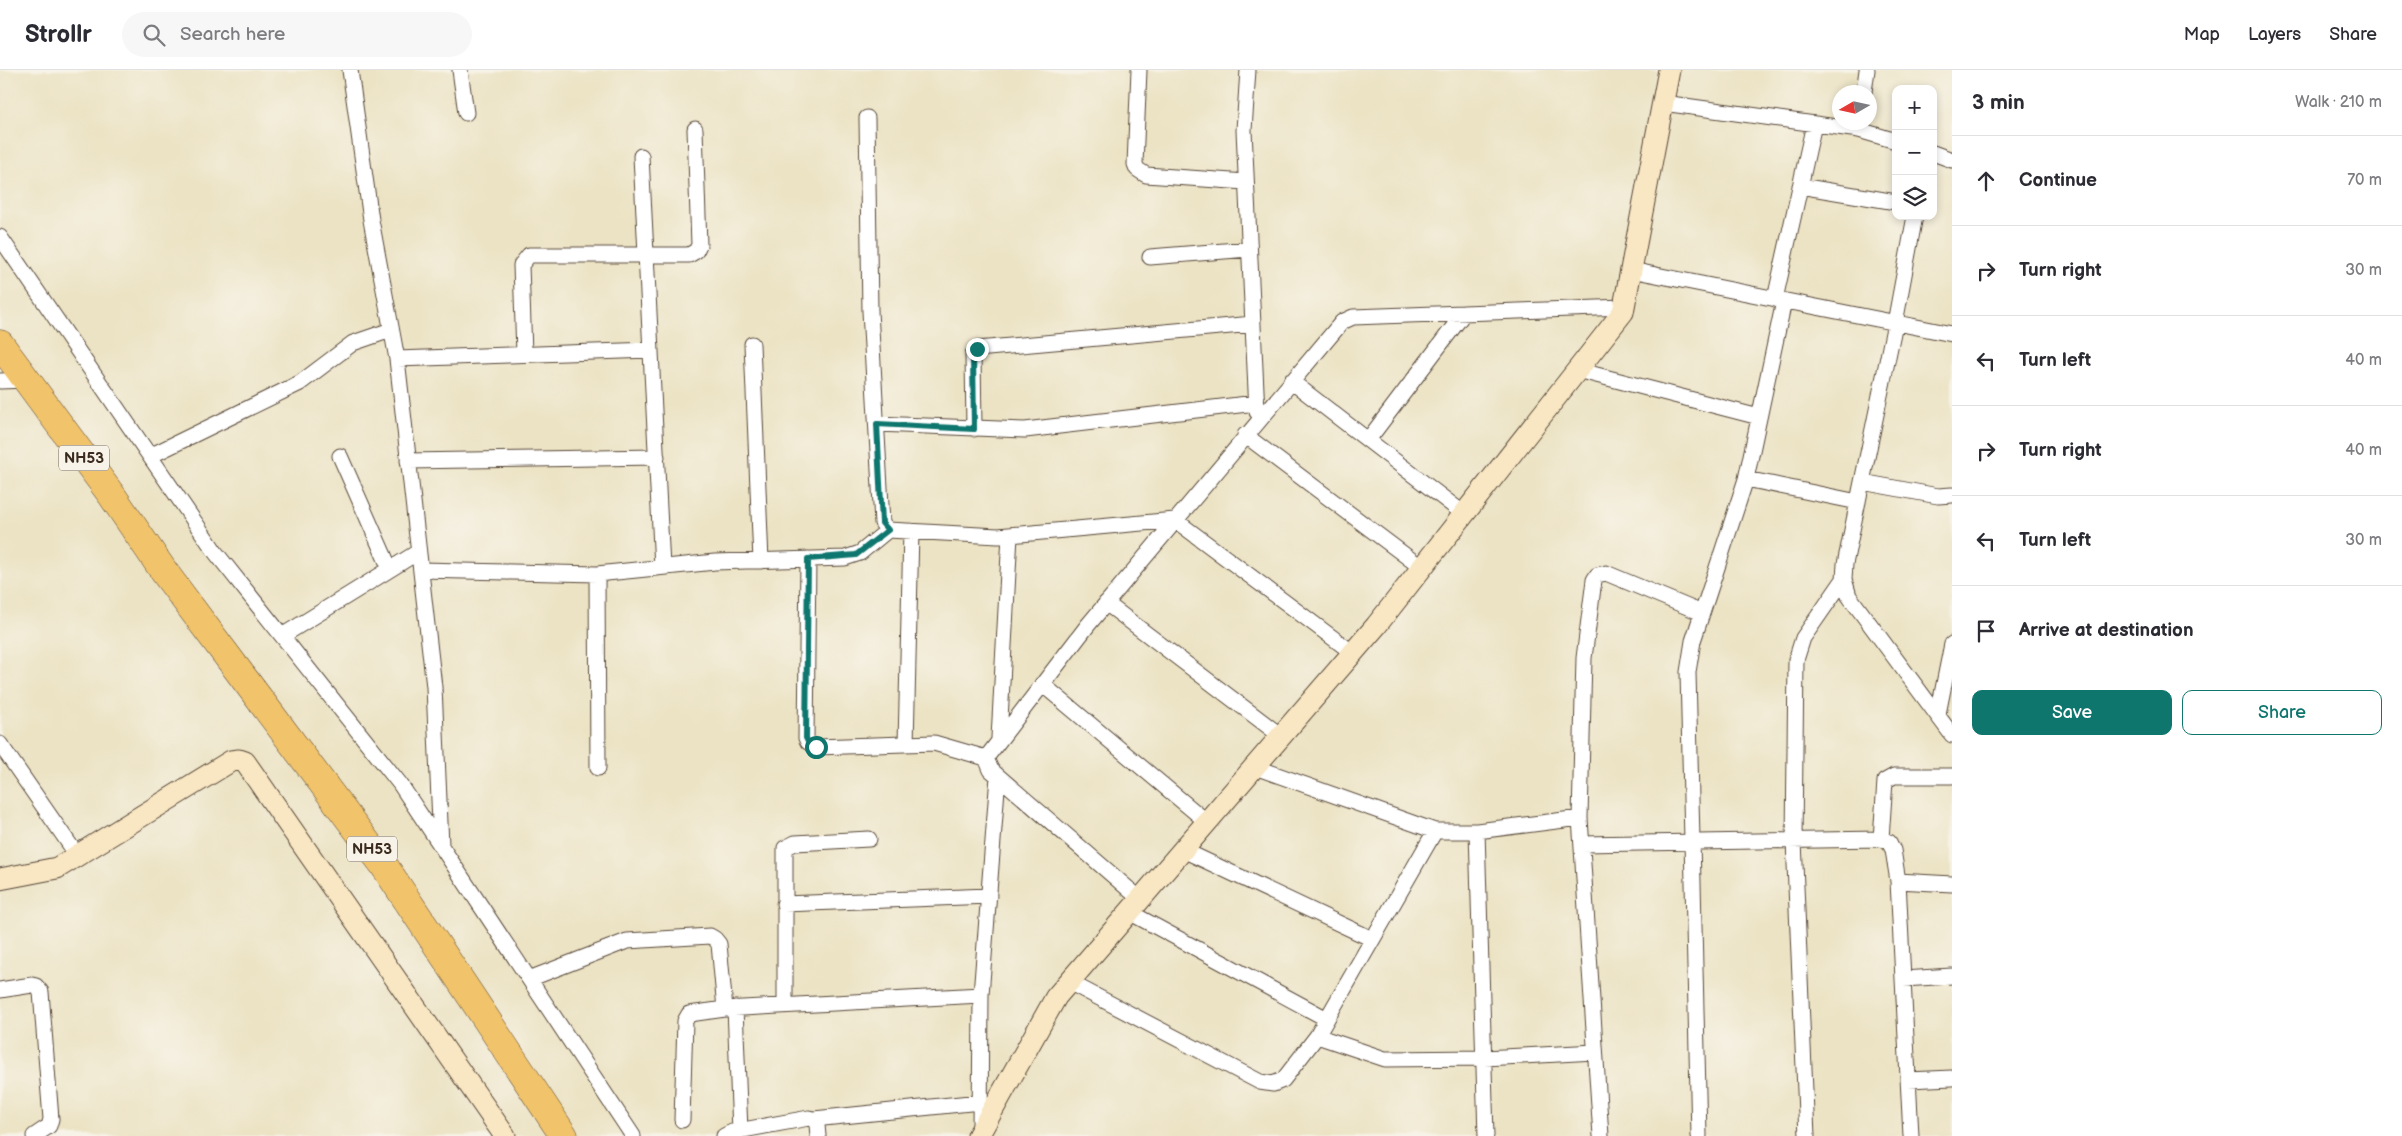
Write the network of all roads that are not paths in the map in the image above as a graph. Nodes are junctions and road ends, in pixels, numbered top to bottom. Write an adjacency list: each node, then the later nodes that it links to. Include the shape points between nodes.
1 (350, 70): 33 (street, via 370,220)
2 (460, 70): 9 (street)
3 (1139, 70): 19 (street, via 1137,170 1146,175)
4 (1248, 70): 19 (street, via 1244,118)
5 (1669, 70): 8 (main road)
6 (1867, 70): 7 (street)
7 (1865, 85)
8 (1663, 103): 11 (street); 27 (main road)
9 (466, 113)
10 (867, 118): 46 (street, via 870,311)
11 (1814, 124): 12 (street); 20 (street)
12 (1832, 125)
13 (695, 129): 25 (street, via 699,245 689,254)
14 (1870, 130): 15 (street)
15 (1892, 139)
16 (1937, 155): 18 (street)
17 (641, 156): 25 (street)
18 (1952, 160)
19 (1246, 182): 24 (street)
20 (1800, 186): 21 (street); 28 (street)
21 (1892, 201)
22 (1914, 220): 31 (street)
23 (0, 237): 50 (street)
24 (1249, 249): 26 (street); 32 (street)
25 (646, 256): 37 (street); 38 (street, via 534,254 524,259 521,265)
26 (1150, 258)
27 (1631, 270): 28 (street); 29 (main road)
28 (1779, 300): 31 (street); 44 (street)
29 (1624, 307): 30 (street); 40 (main road)
30 (1464, 312): 42 (street, via 1353,316 1336,326); 49 (street)
31 (1895, 323): 34 (street); 55 (street)
32 (1253, 324): 43 (street); 47 (street, via 977,349 973,354)
33 (391, 330): 39 (street); 50 (street, via 354,343 300,384)
34 (1952, 334)
35 (0, 344): 41 (highway, NH53)
36 (752, 344): 65 (street)
37 (651, 350): 38 (street); 52 (street)
38 (524, 354): 39 (street)
39 (397, 359): 53 (street)
40 (1577, 370): 44 (street); 58 (main road)
41 (13, 380): 129 (highway, NH53, via 113,497 165,573 383,864)
42 (1291, 381): 45 (street); 49 (street)
43 (1256, 403): 45 (street); 47 (street, via 1030,430)
44 (1759, 417): 54 (street)
45 (1257, 421): 48 (street)
46 (877, 424): 47 (street); 60 (street, via 882,523)
47 (974, 429)
48 (1245, 435): 59 (street); 67 (street)
49 (1368, 440): 58 (street)
50 (150, 456): 74 (street, via 216,553)
51 (340, 456): 68 (street)
52 (656, 457): 53 (street); 66 (street)
53 (408, 460): 63 (street)
54 (1746, 479): 57 (street); 73 (street)
55 (1862, 482): 56 (street, via 1938,496); 57 (street)
56 (1952, 495)
57 (1858, 502): 71 (street)
58 (1464, 514): 67 (main road)
59 (1175, 520): 62 (street); 72 (street); 76 (street)
60 (888, 530): 61 (street); 64 (street, via 856,555)
61 (911, 531): 62 (street); 83 (street)
62 (1010, 535): 81 (street)
63 (418, 552): 68 (street); 69 (street)
64 (808, 559): 65 (street); 83 (street, via 808,742 816,747)
65 (761, 561): 66 (street)
66 (662, 567): 70 (street)
67 (1422, 568): 76 (main road)
68 (390, 569): 74 (street)
69 (421, 570): 70 (street); 98 (street, via 434,687)
70 (597, 574): 86 (street)
71 (1844, 579): 78 (street, via 1849,596); 95 (street, via 1802,638 1798,649)
72 (1106, 603): 77 (street); 80 (street)
73 (1702, 613): 89 (street, via 1606,573 1594,580 1584,658); 96 (street, via 1692,641 1688,672)
74 (282, 636): 98 (street, via 395,778)
75 (1952, 644): 78 (street)
76 (1352, 653): 80 (main road)
77 (1042, 684): 81 (street); 90 (street)
78 (1938, 714): 79 (street)
79 (1952, 735)
80 (1281, 736): 85 (main road)
81 (999, 738): 84 (street)
82 (0, 744): 100 (street)
83 (906, 744): 84 (street, via 934,743)
84 (986, 758): 87 (street)
85 (1255, 767): 90 (main road); 91 (street)
86 (598, 768)
87 (998, 776): 104 (street); 106 (street)
88 (1952, 776): 94 (street, via 1894,776 1885,781)
89 (1580, 818): 92 (street); 97 (street)
90 (1207, 822): 99 (main road)
91 (1435, 831): 92 (street); 107 (street)
92 (1477, 831): 119 (street)
93 (869, 839): 105 (street, via 795,843 785,848)
94 (1881, 840): 95 (street); 102 (street, via 1889,842 1894,850)
95 (1794, 841): 96 (street); 136 (street)
96 (1691, 842): 97 (street); 135 (street)
97 (1582, 844): 118 (street)
98 (441, 847): 109 (street)
99 (1182, 850): 106 (main road); 107 (street)
100 (77, 856): 101 (main road, via 57,868); 128 (main road, via 231,761 245,762)
101 (0, 879)
102 (1898, 882): 103 (street); 110 (street)
103 (1952, 884)
104 (988, 896): 105 (street); 113 (street)
105 (784, 904): 114 (street)
106 (1135, 906): 111 (main road); 116 (street)
107 (1372, 939): 116 (street)
108 (1952, 976): 110 (street)
109 (529, 979): 115 (street, via 635,939 710,936 719,944); 130 (street)
110 (1903, 979): 121 (street)
111 (1069, 982): 117 (street, via 1260,1082 1273,1084 1283,1080); 126 (main road, via 1056,998)
112 (0, 990): 127 (street, via 32,985 41,992 52,1119 49,1126)
113 (981, 995): 114 (street); 122 (street)
114 (785, 1006): 115 (street)
115 (730, 1008): 124 (street, via 693,1012 685,1020); 125 (street)
116 (1327, 1019): 117 (street)
117 (1317, 1036): 119 (street, via 1385,1058)
118 (1595, 1052): 119 (street); 134 (street)
119 (1484, 1058): 133 (street)
120 (1952, 1078): 121 (street)
121 (1908, 1080): 137 (street)
122 (980, 1102): 123 (street); 126 (street)
123 (814, 1119): 125 (street); 132 (street, via 818,1125)
124 (682, 1120)
125 (740, 1131): 131 (street)
126 (979, 1134)
127 (34, 1136)
128 (505, 1136)
129 (564, 1136)
130 (633, 1136)
131 (724, 1136)
132 (818, 1136)
133 (1486, 1136)
134 (1601, 1136)
135 (1699, 1136)
136 (1807, 1136)
137 (1911, 1136)

